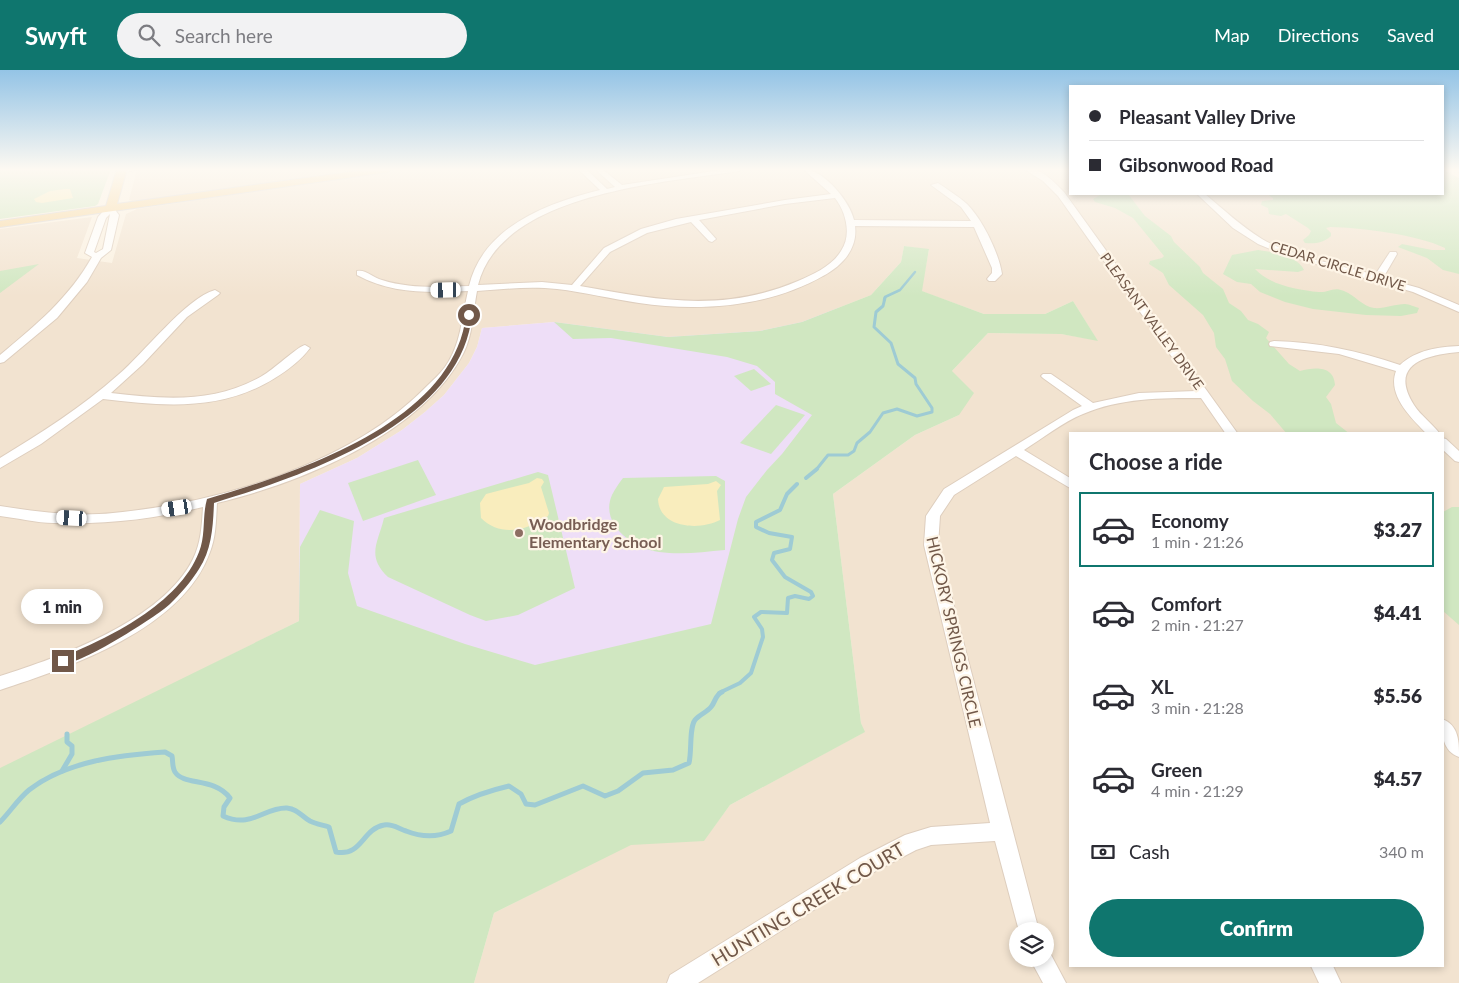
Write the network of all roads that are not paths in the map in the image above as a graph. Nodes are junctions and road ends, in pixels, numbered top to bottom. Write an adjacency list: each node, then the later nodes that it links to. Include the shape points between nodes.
1 (91, 212): 12 (main road)
2 (107, 212): 16 (street, via 102,217 89,253)
3 (112, 212): 16 (street, via 115,215 107,250)
4 (545, 212): 20 (street, via 523,222 487,252)
5 (734, 212): 10 (street)
6 (848, 212): 11 (street)
7 (969, 212): 13 (street)
8 (1074, 212): 31 (street, PLEASANT VALLEY DRIVE)
9 (1220, 212): 18 (street, CEDAR CIRCLE DRIVE, via 1261,242 1288,253)
10 (694, 219): 14 (street); 21 (street, via 644,231 619,243 599,258)
11 (852, 223): 13 (street); 21 (street, via 849,246 837,262 818,276 774,293 712,303 669,303)
12 (0, 224)
13 (976, 224): 19 (street, via 996,263 997,274)
14 (712, 239)
15 (1393, 254): 18 (street)
16 (97, 256): 27 (street, via 69,300)
17 (360, 273): 20 (street, via 380,282 417,289)
18 (1378, 278): 23 (street, CEDAR CIRCLE DRIVE)
19 (992, 280)
20 (472, 288): 21 (street, via 526,285); 40 (street, via 468,328 458,356 432,390 413,408 363,443 336,457 274,482)
21 (574, 288)
22 (215, 293): 30 (street, via 195,304 140,362)
23 (1459, 309)
24 (1274, 344): 28 (street, via 1303,344 1337,350)
25 (305, 348): 30 (street, via 272,376 248,388 213,398 183,402)
26 (1459, 349): 28 (street, via 1438,350 1408,362)
27 (0, 360)
28 (1401, 369): 34 (street, via 1399,384 1407,404)
29 (1047, 376): 32 (street)
30 (101, 395): 38 (street)
31 (1204, 395): 32 (street, HICKORY SPRINGS CIRCLE, via 1148,395); 33 (street, PLEASANT VALLEY DRIVE)
32 (1090, 406): 36 (street, HICKORY SPRINGS CIRCLE, via 1066,417)
33 (1231, 432)
34 (1432, 432)
35 (1444, 444): 37 (street)
36 (1015, 450): 39 (street); 45 (street, HICKORY SPRINGS CIRCLE, via 949,492 938,505 930,524 931,545)
37 (1459, 458)
38 (0, 464)
39 (1069, 483)
40 (210, 501): 41 (street, via 110,518 47,517); 42 (street, via 209,532 204,551 197,567 166,602 138,623 92,649)
41 (0, 511)
42 (0, 683)
43 (1444, 729): 44 (street)
44 (1459, 749)
45 (1002, 831): 46 (street, HICKORY SPRINGS CIRCLE); 49 (street, HUNTING CREEK COURT, via 931,836 912,842 867,865)
46 (1027, 922)
47 (1046, 967): 50 (street)
48 (1322, 967): 51 (street)
49 (678, 983)
50 (1055, 983)
51 (1330, 983)

